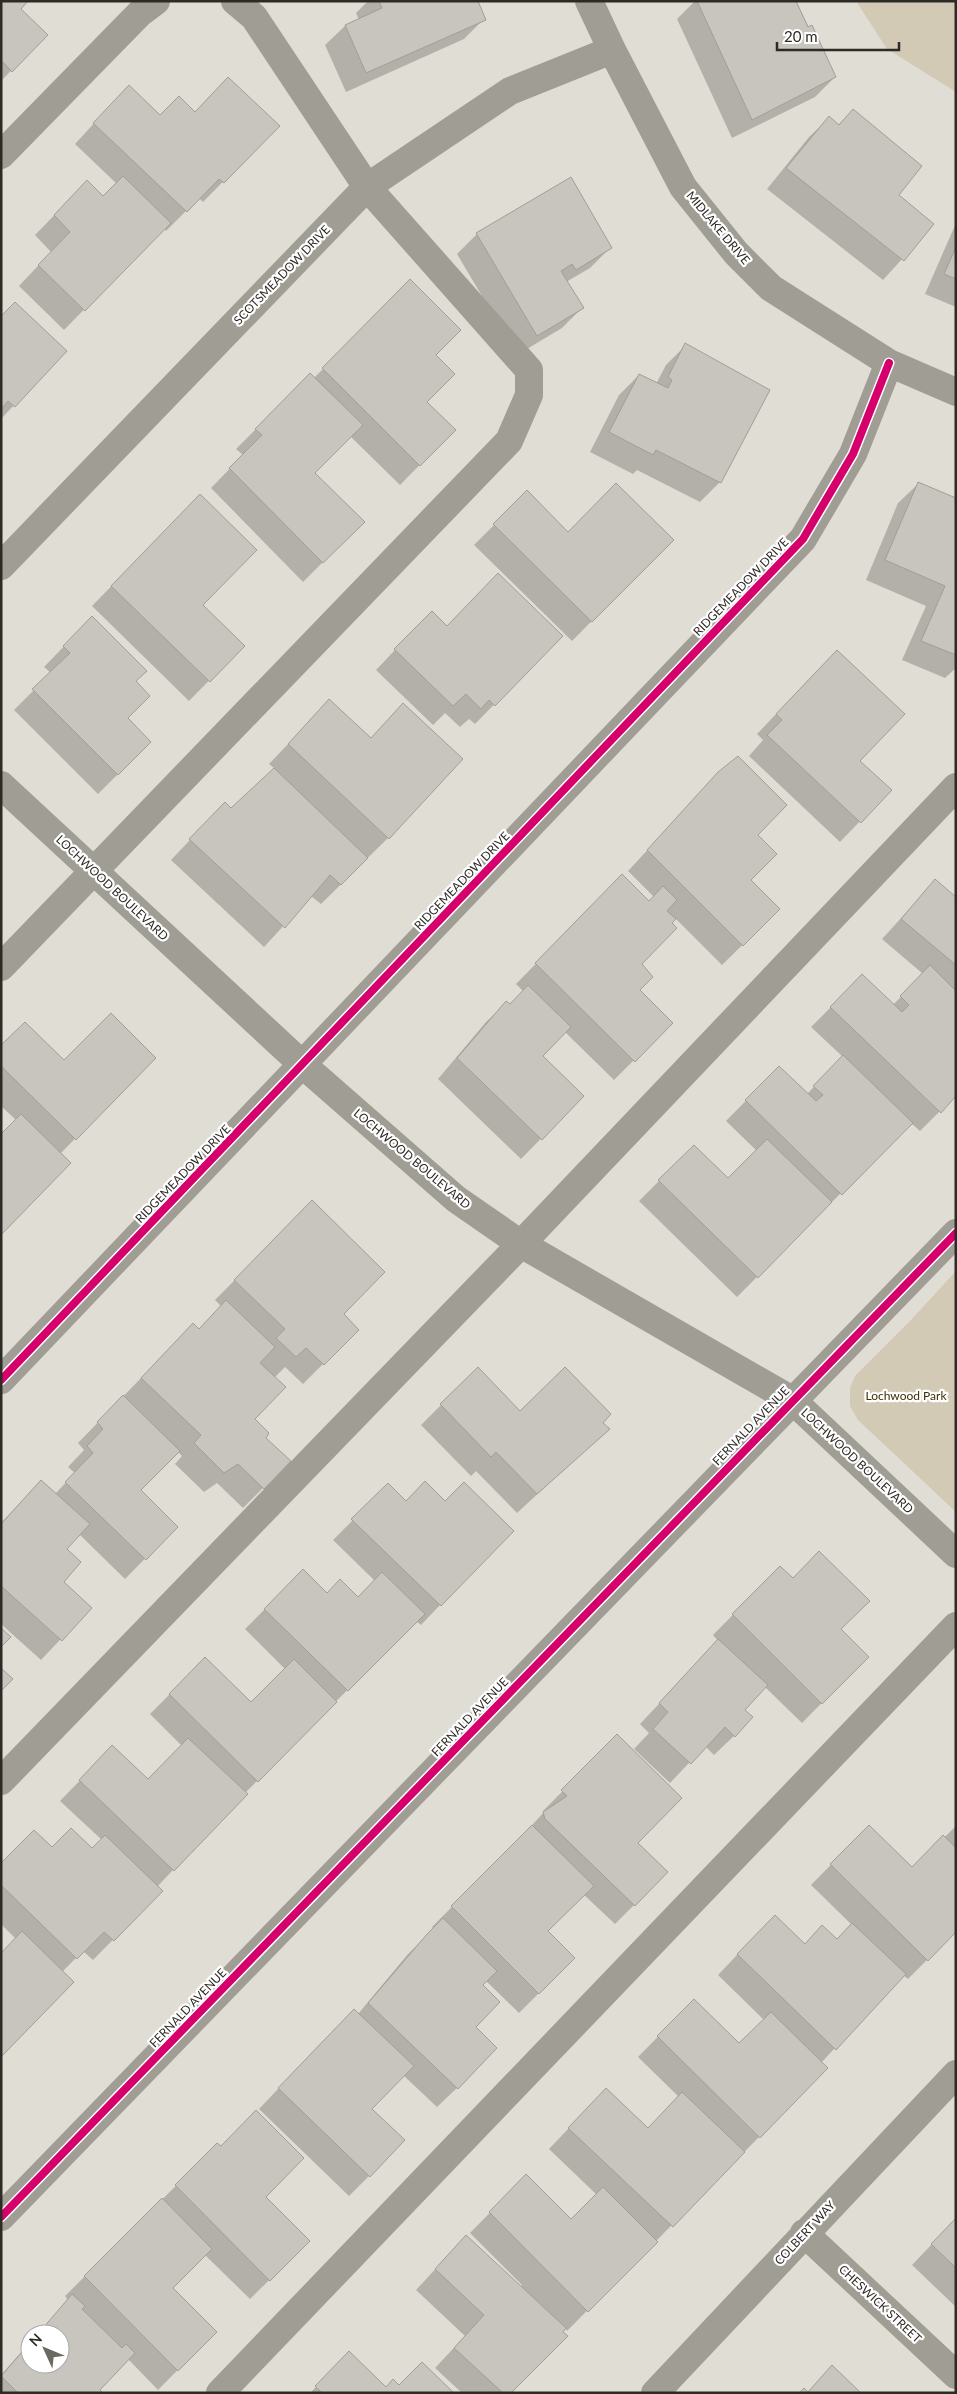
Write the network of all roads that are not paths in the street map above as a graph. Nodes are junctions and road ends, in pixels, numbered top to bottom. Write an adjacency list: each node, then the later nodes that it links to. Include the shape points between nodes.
1 (156, 1): 5 (street, via 140,13)
2 (235, 1): 6 (street, via 254,17)
3 (589, 1): 4 (street, MIDLAKE DRIVE)
4 (612, 50): 6 (street, SCOTSMEADOW DRIVE, via 510,91); 7 (street, MIDLAKE DRIVE, via 683,187 736,253 771,288)
5 (1, 154)
6 (367, 187): 9 (street, SCOTSMEADOW DRIVE); 12 (street, via 528,370 529,395 508,441)
7 (889, 363): 8 (street, MIDLAKE DRIVE); 14 (street, RIDGEMEADOW DRIVE, via 853,454 803,539)
8 (956, 392)
9 (1, 566)
10 (1, 785): 12 (street, LOCHWOOD BOULEVARD)
11 (956, 786): 16 (street)
12 (93, 871): 13 (street); 14 (street, LOCHWOOD BOULEVARD)
13 (1, 967)
14 (303, 1065): 16 (street, LOCHWOOD BOULEVARD, via 456,1199); 17 (street, RIDGEMEADOW DRIVE)
15 (956, 1233): 18 (street, FERNALD AVENUE)
16 (521, 1244): 18 (street, LOCHWOOD BOULEVARD); 21 (street)
17 (1, 1380)
18 (792, 1400): 19 (street, LOCHWOOD BOULEVARD); 23 (street, FERNALD AVENUE)
19 (956, 1554)
20 (956, 1626): 26 (street)
21 (1, 1780)
22 (956, 2074): 24 (street, COLBERT WAY)
23 (1, 2218)
24 (804, 2233): 25 (street, CHESWICK STREET); 27 (street, COLBERT WAY)
25 (956, 2375)
26 (220, 2393)
27 (655, 2393)

